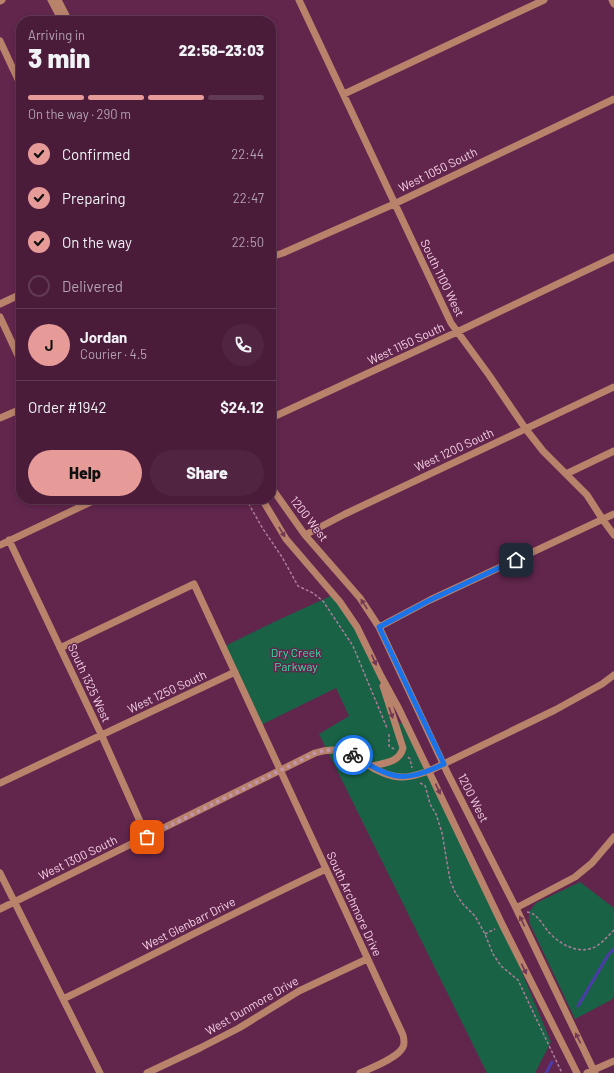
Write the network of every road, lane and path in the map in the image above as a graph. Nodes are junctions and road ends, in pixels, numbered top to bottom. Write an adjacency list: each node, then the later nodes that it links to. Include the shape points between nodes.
1 (51, 0): 7 (street)
2 (58, 0): 8 (street)
3 (299, 0): 11 (street, South 1100 West)
4 (544, 0): 11 (street)
5 (612, 0): 6 (street)
6 (614, 4)
7 (59, 16)
8 (66, 16)
9 (0, 40): 10 (street)
10 (16, 75)
11 (344, 94): 13 (street, South 1100 West)
12 (614, 99): 13 (street, West 1050 South)
13 (394, 204): 14 (street, West 1050 South); 19 (street, South 1100 West)
14 (276, 255)
15 (614, 257): 19 (street, West 1150 South)
16 (16, 296): 17 (street)
17 (0, 304)
18 (0, 317): 20 (street)
19 (457, 332): 23 (street, West 1150 South); 25 (street, South 1100 West)
20 (16, 351)
21 (614, 387): 25 (street, West 1200 South)
22 (16, 411): 24 (street)
23 (276, 416)
24 (0, 418)
25 (524, 428): 27 (street, South 1100 West); 34 (street, West 1200 South)
26 (614, 451): 27 (street)
27 (566, 474): 33 (street, South 1100 West, via 587,495)
28 (276, 494): 34 (street, 1200 West)
29 (80, 504): 36 (street)
30 (249, 504): 44 (path, via 298,586 323,601 353,646 389,731 389,746)
31 (265, 504): 42 (street, one-way to 42, via 286,539 340,602 357,627)
32 (614, 514): 33 (street)
33 (603, 520): 35 (street, South 1100 West); 38 (street, via 430,600)
34 (305, 535): 38 (street, 1200 West, one-way to 34, via 360,598)
35 (614, 535)
36 (9, 540): 37 (street); 39 (street, South 1325 West)
37 (0, 545)
38 (379, 627): 45 (street, 1200 West)
39 (60, 648): 40 (street, South Archmore Drive, via 194,584); 43 (street, South 1325 West)
40 (235, 672): 43 (street, West 1250 South); 47 (street, South Archmore Drive)
41 (614, 675): 45 (street, West 1300 South, via 555,710)
42 (381, 676): 44 (street, one-way to 44, via 401,740); 48 (street, via 400,709)
43 (101, 734): 50 (street, West 1250 South); 51 (street, South 1325 West)
44 (402, 753): 46 (street, via 395,761); 49 (path, via 410,759)
45 (444, 764): 48 (street, West 1300 South); 56 (street, 1200 West)
46 (372, 766): 47 (street, West 1300 South, via 352,754 331,749 315,753); 49 (street, West 1300 South, via 392,776)
47 (280, 771): 51 (street, West 1300 South); 53 (street, South Archmore Drive)
48 (429, 771): 49 (street, West 1300 South); 59 (street, one-way to 59)
49 (416, 775): 61 (path, via 418,783 425,784 430,804 436,814 442,832 450,880 455,892 475,916)
50 (0, 783)
51 (147, 837): 55 (street, West 1300 South)
52 (614, 837): 56 (street, via 592,863 575,877)
53 (326, 870): 62 (street, South Archmore Drive); 63 (street, West Glenbarr Drive)
54 (0, 873): 55 (street)
55 (14, 902): 57 (street, West 1300 South); 63 (street)
56 (516, 908): 58 (street, 1200 West)
57 (0, 909)
58 (520, 916): 60 (path, via 527,912 532,913 552,936 579,950 597,946); 65 (street, 1200 West, one-way to 58)
59 (502, 924): 61 (path); 70 (street, one-way to 70)
60 (614, 930)
61 (485, 934): 69 (path, via 501,966 518,980)
62 (367, 959): 67 (street, West Dunmore Drive, via 299,991 239,1028); 68 (street, South Archmore Drive, via 403,1035 404,1047 393,1057)
63 (62, 999): 66 (street)
64 (614, 1060): 65 (street)
65 (592, 1072)
66 (100, 1073)
67 (147, 1073)
68 (360, 1073)
69 (562, 1073)
70 (577, 1073)

